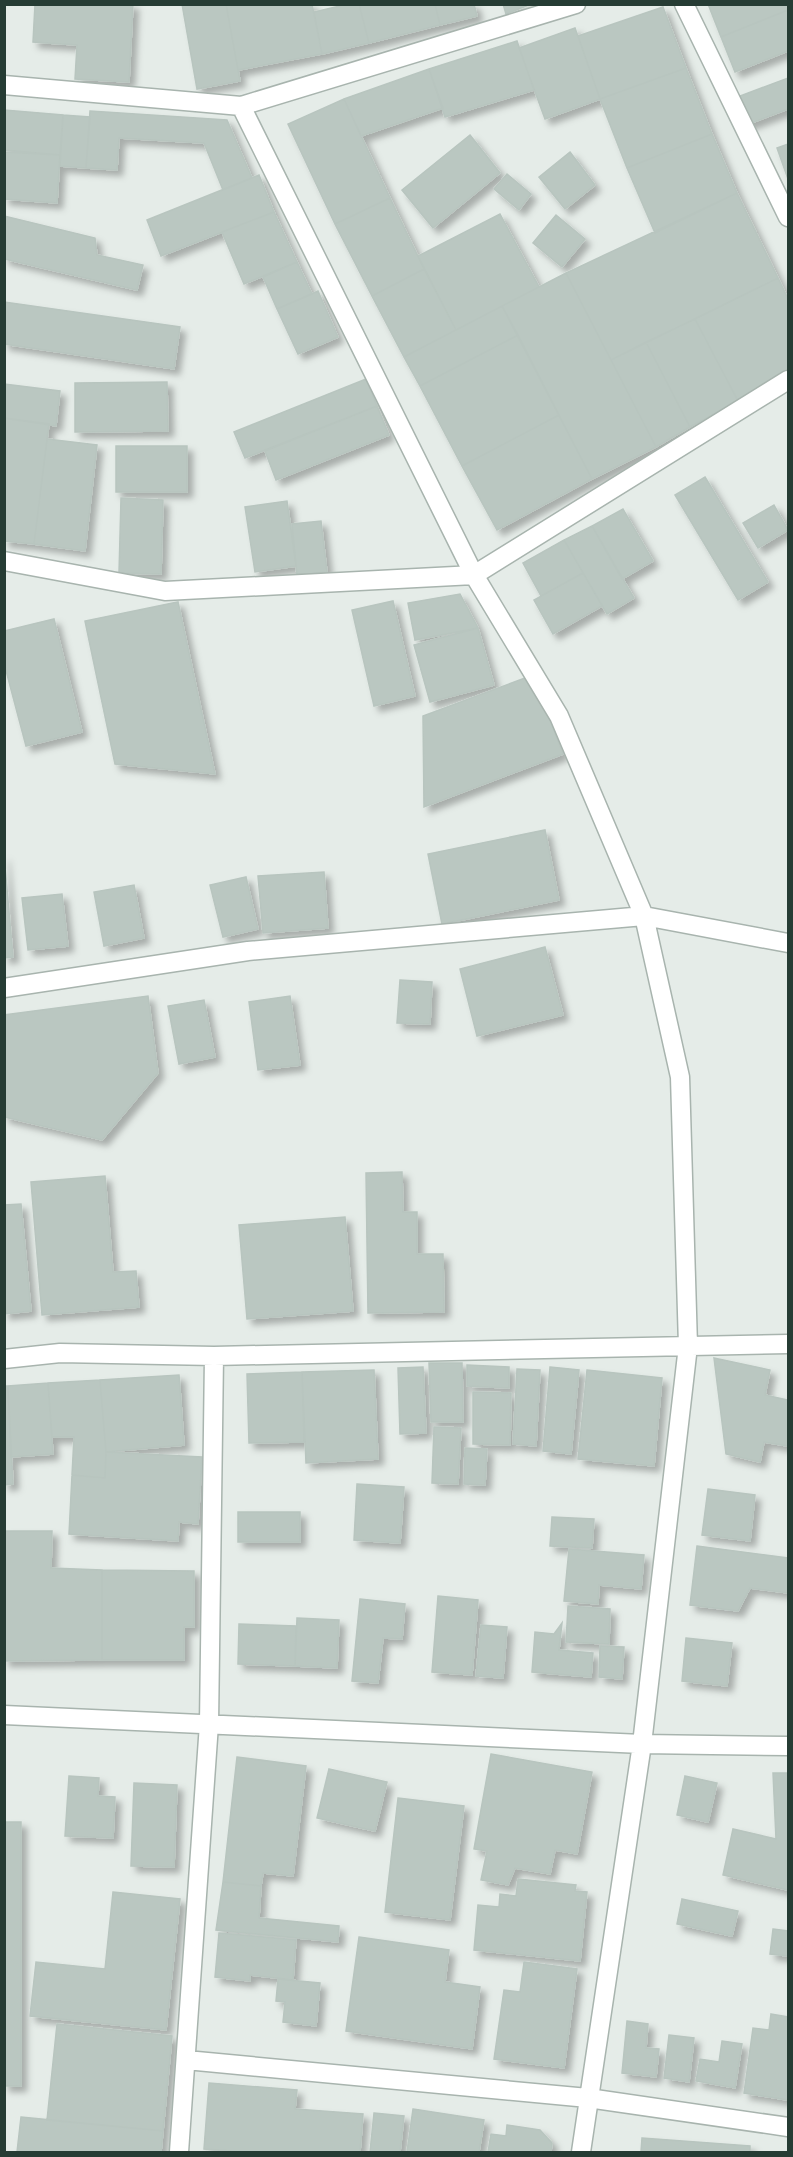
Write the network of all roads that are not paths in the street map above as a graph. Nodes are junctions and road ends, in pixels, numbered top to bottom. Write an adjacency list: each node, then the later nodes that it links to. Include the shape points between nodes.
1 (576, 4): 4 (street)
2 (684, 4): 5 (street)
3 (4, 85): 4 (street)
4 (241, 106): 8 (street)
5 (789, 218)
6 (789, 380): 8 (street)
7 (4, 561): 8 (street, via 165,591)
8 (474, 575): 9 (street, via 559,716)
9 (644, 916): 10 (street); 11 (street, via 248,951); 13 (street, via 680,1077)
10 (789, 943)
11 (4, 988)
12 (789, 1344): 13 (street)
13 (688, 1346): 14 (street); 18 (street)
14 (214, 1356): 15 (street, via 60,1353); 17 (street)
15 (4, 1359)
16 (4, 1715): 17 (street)
17 (209, 1724): 18 (street); 20 (street)
18 (642, 1744): 19 (street); 21 (street)
19 (789, 1746)
20 (186, 2060): 21 (street); 23 (street)
21 (588, 2098): 22 (street); 24 (street)
22 (789, 2127)
23 (179, 2152)
24 (581, 2152)

